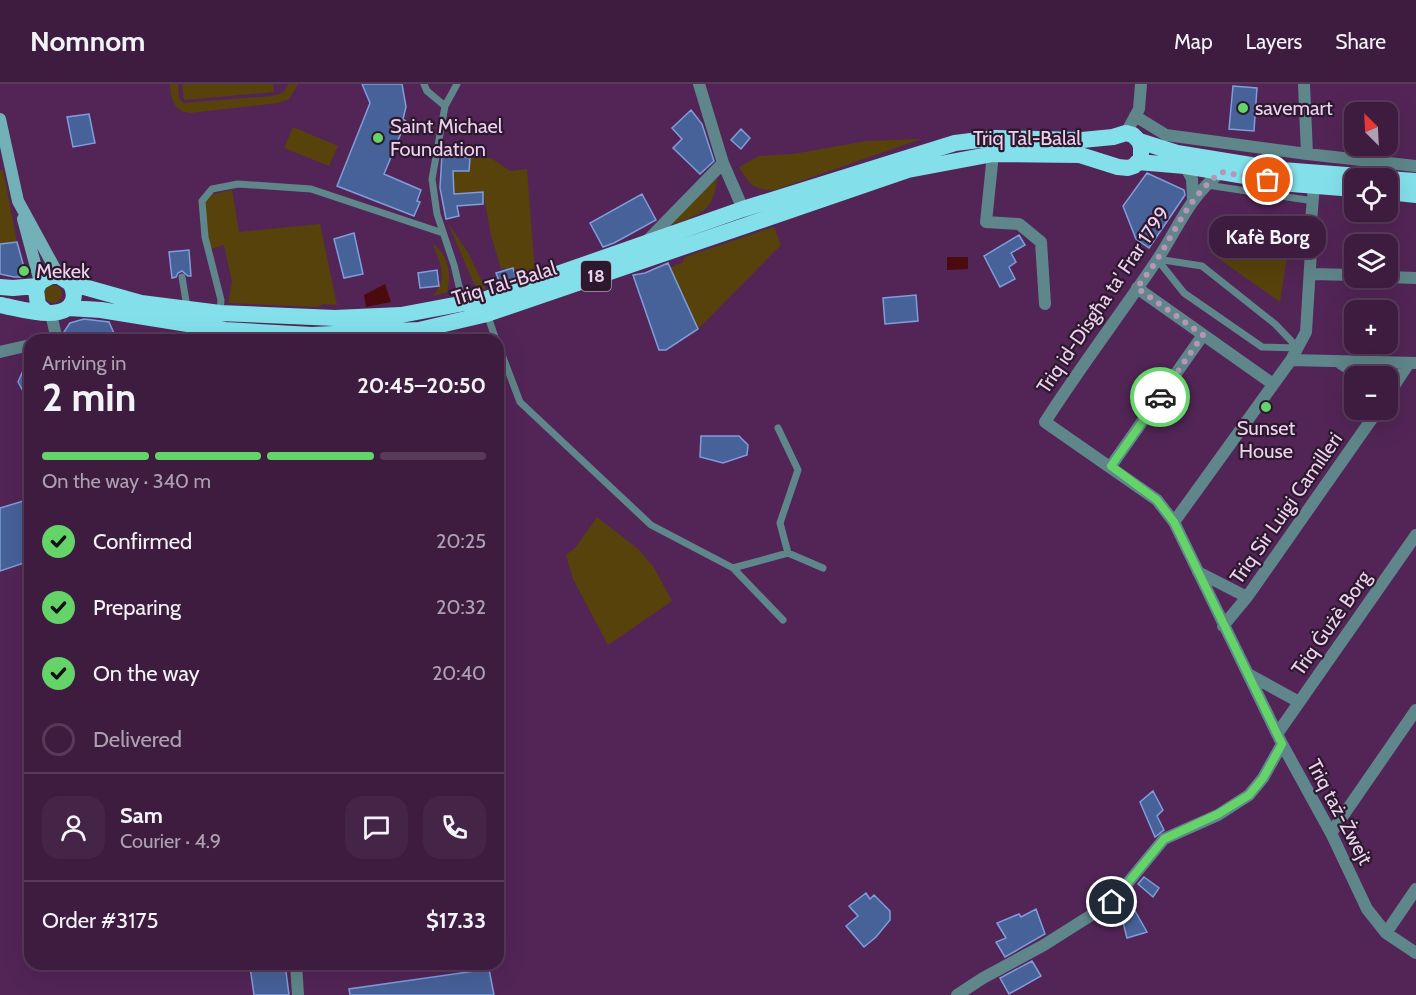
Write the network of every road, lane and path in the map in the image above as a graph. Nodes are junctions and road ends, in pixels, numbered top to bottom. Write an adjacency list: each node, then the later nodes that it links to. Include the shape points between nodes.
1 (424, 84): 6 (lane)
2 (457, 84): 6 (lane)
3 (699, 84): 14 (street)
4 (1141, 84): 7 (street)
5 (1304, 84): 12 (street)
6 (445, 106): 31 (lane, via 432,179)
7 (1135, 116): 9 (street); 10 (street)
8 (0, 119): 28 (main road)
9 (1166, 135): 10 (street, Triq Tal-Balal); 12 (street)
10 (1132, 139): 13 (highway, via 1142,153); 15 (highway, Triq Tal-Balal, via 1107,148); 19 (highway, Triq Tal-Balal / 18, via 1177,153); 29 (highway, Triq Tal-Balal / 18, via 994,138 955,143)
11 (993, 154): 15 (highway, Triq Tal-Balal / 18, via 1080,155); 45 (street, via 986,222 1019,224 1041,242); 51 (highway, Triq Tal-Balal / 18, via 908,170)
12 (1307, 154): 17 (street)
13 (1138, 162): 15 (highway, Triq Tal-Balal / 18, via 1128,168); 16 (highway, Triq Tal-Balal / 18)
14 (723, 164): 29 (street); 33 (street)
15 (1113, 165)
16 (1185, 166): 18 (highway, Triq Tal-Balal / 18); 27 (street, Triq id-Disgħa ta' Frar 1799, via 1192,179)
17 (1416, 166)
18 (1221, 172): 22 (street, Triq id-Disgħa ta' Frar 1799); 24 (highway, Triq Tal-Balal / 18)
19 (1344, 175)
20 (1398, 180): 21 (highway, Triq Tal-Balal / 18)
21 (1416, 181)
22 (1205, 185): 24 (lane, Triq Tal-Balal); 27 (street, Triq id-Disgħa ta' Frar 1799)
23 (1344, 190): 24 (highway, Triq Tal-Balal / 18)
24 (1314, 193): 30 (street)
25 (1398, 193): 26 (highway)
26 (1416, 195)
27 (1193, 199): 34 (street, Triq id-Disgħa ta' Frar 1799)
28 (18, 201): 40 (main road); 41 (main road)
29 (743, 209): 33 (highway, Triq Tal-Balal / 18)
30 (1311, 222)
31 (443, 233): 44 (lane); 50 (lane, via 311,189 238,184 212,189 202,201 205,237 221,300)
32 (1312, 235): 35 (street)
33 (643, 245): 44 (highway, Triq Tal-Balal / 18)
34 (1157, 259): 43 (street, Triq id-Disgħa ta' Frar 1799); 58 (lane, via 1202,266 1275,324); 58 (lane, via 1184,293 1262,347)
35 (1311, 274): 36 (street); 58 (street, via 1306,332)
36 (1344, 275)
37 (182, 277): 48 (lane)
38 (1398, 277): 39 (street)
39 (1416, 278)
40 (64, 279): 41 (highway, via 51,276); 47 (highway, via 72,287 74,299); 48 (highway, Triq Tal-Balal / 18, via 141,303)
41 (39, 284): 42 (highway); 49 (highway, via 36,301)
42 (0, 287)
43 (1137, 288): 56 (street); 68 (street, Triq id-Disgħa ta' Frar 1799)
44 (463, 303): 50 (highway, Triq Tal-Balal / 18, via 401,315 335,318)
45 (1045, 304)
46 (0, 305): 49 (highway, Triq Tal-Balal / 18)
47 (69, 308): 49 (highway, Triq Tal-Balal / 18, via 59,314); 53 (highway, Triq Tal-Balal / 18, via 225,330)
48 (187, 309): 50 (highway, Triq Tal-Balal / 18)
49 (48, 313): 52 (street)
50 (220, 313)
51 (487, 314): 54 (highway, Triq Tal-Balal / 18, via 419,330); 55 (lane)
52 (55, 334)
53 (295, 334)
54 (333, 334)
55 (494, 334)
56 (1203, 335): 66 (street); 70 (street)
57 (24, 346): 59 (street)
58 (1298, 348): 60 (street)
59 (0, 352)
60 (1291, 360): 62 (street); 66 (street)
61 (504, 361): 74 (lane, via 520,402 651,525)
62 (1336, 361): 63 (street); 64 (street)
63 (1413, 363): 65 (street)
64 (1344, 366)
65 (1398, 382)
66 (1273, 384): 71 (street)
67 (1371, 420): 77 (street, Triq Sir Luigi Camilleri)
68 (1045, 422): 70 (street, Triq taż-Żwejt)
69 (778, 428): 73 (lane, via 798,470 780,523)
70 (1111, 466): 71 (street, Triq taż-Żwejt, via 1157,500)
71 (1174, 522): 76 (street, Triq taż-Żwejt)
72 (1416, 535): 81 (street, Triq Ġużè Borg)
73 (788, 554): 74 (lane); 75 (lane)
74 (733, 568): 78 (lane)
75 (823, 568)
76 (1198, 572): 77 (street); 79 (street, Triq taż-Żwejt)
77 (1247, 597): 79 (street, Triq Sir Luigi Camilleri)
78 (783, 620)
79 (1223, 626): 80 (street, Triq taż-Żwejt)
80 (1248, 674): 81 (street); 83 (street, Triq taż-Żwejt)
81 (1299, 702): 83 (street, Triq Ġużè Borg)
82 (1416, 710): 84 (street)
83 (1279, 739): 84 (street, Triq taż-Żwejt); 90 (street, Triq Ġużè Borg, via 1263,778 1249,795 1164,839 1112,902)
84 (1331, 833): 86 (street, Triq taż-Żwejt, via 1367,909)
85 (1416, 889): 86 (street)
86 (1386, 933): 87 (street, Triq taż-Żwejt)
87 (1416, 953)
88 (296, 970): 89 (street)
89 (298, 995)
90 (957, 995)

